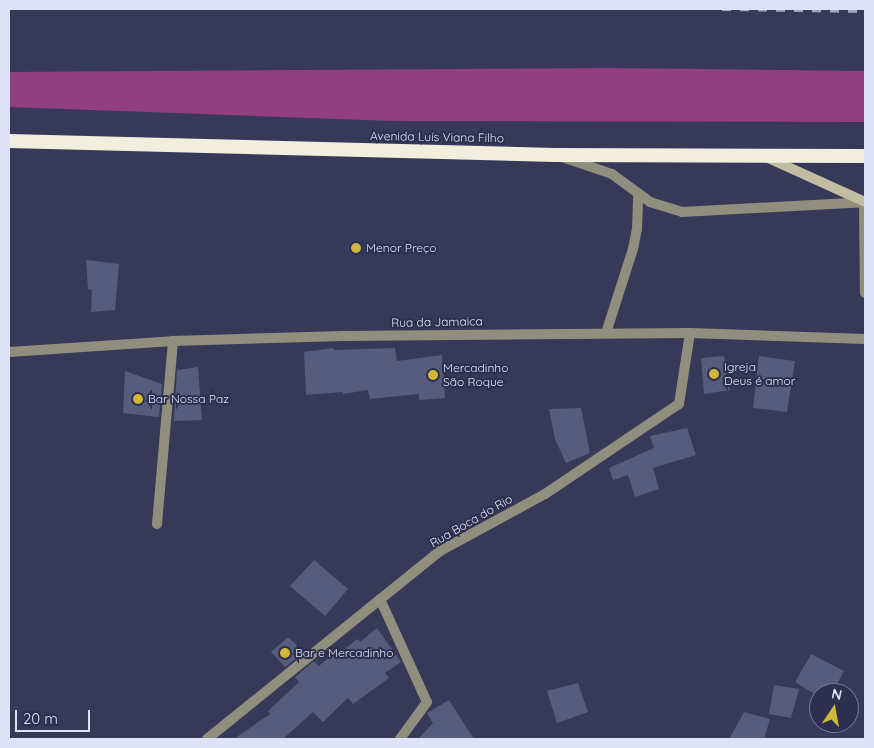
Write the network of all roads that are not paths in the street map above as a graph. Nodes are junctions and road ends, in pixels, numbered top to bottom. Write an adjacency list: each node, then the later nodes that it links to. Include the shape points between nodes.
1 (9, 141): 2 (highway, Avenida Luís Viana Filho)
2 (555, 155): 3 (highway, Avenida Luís Viana Filho); 5 (street, via 612,174)
3 (764, 156): 4 (highway, Avenida Luís Viana Filho); 6 (main road)
4 (865, 156)
5 (638, 195): 6 (street, via 682,212); 8 (street, via 633,248)
6 (864, 202): 7 (street)
7 (865, 293)
8 (606, 333): 9 (street, Rua da Jamaica); 11 (street, Rua da Jamaica)
9 (690, 333): 10 (street, Rua da Jamaica); 14 (street, Rua Boca do Rio, via 680,404 545,494 440,551)
10 (865, 339)
11 (173, 341): 12 (street, Rua da Jamaica); 13 (street)
12 (9, 352)
13 (157, 524)
14 (380, 599): 15 (street, Rua Boca do Rio); 16 (street, via 427,702)
15 (207, 739)
16 (400, 739)

